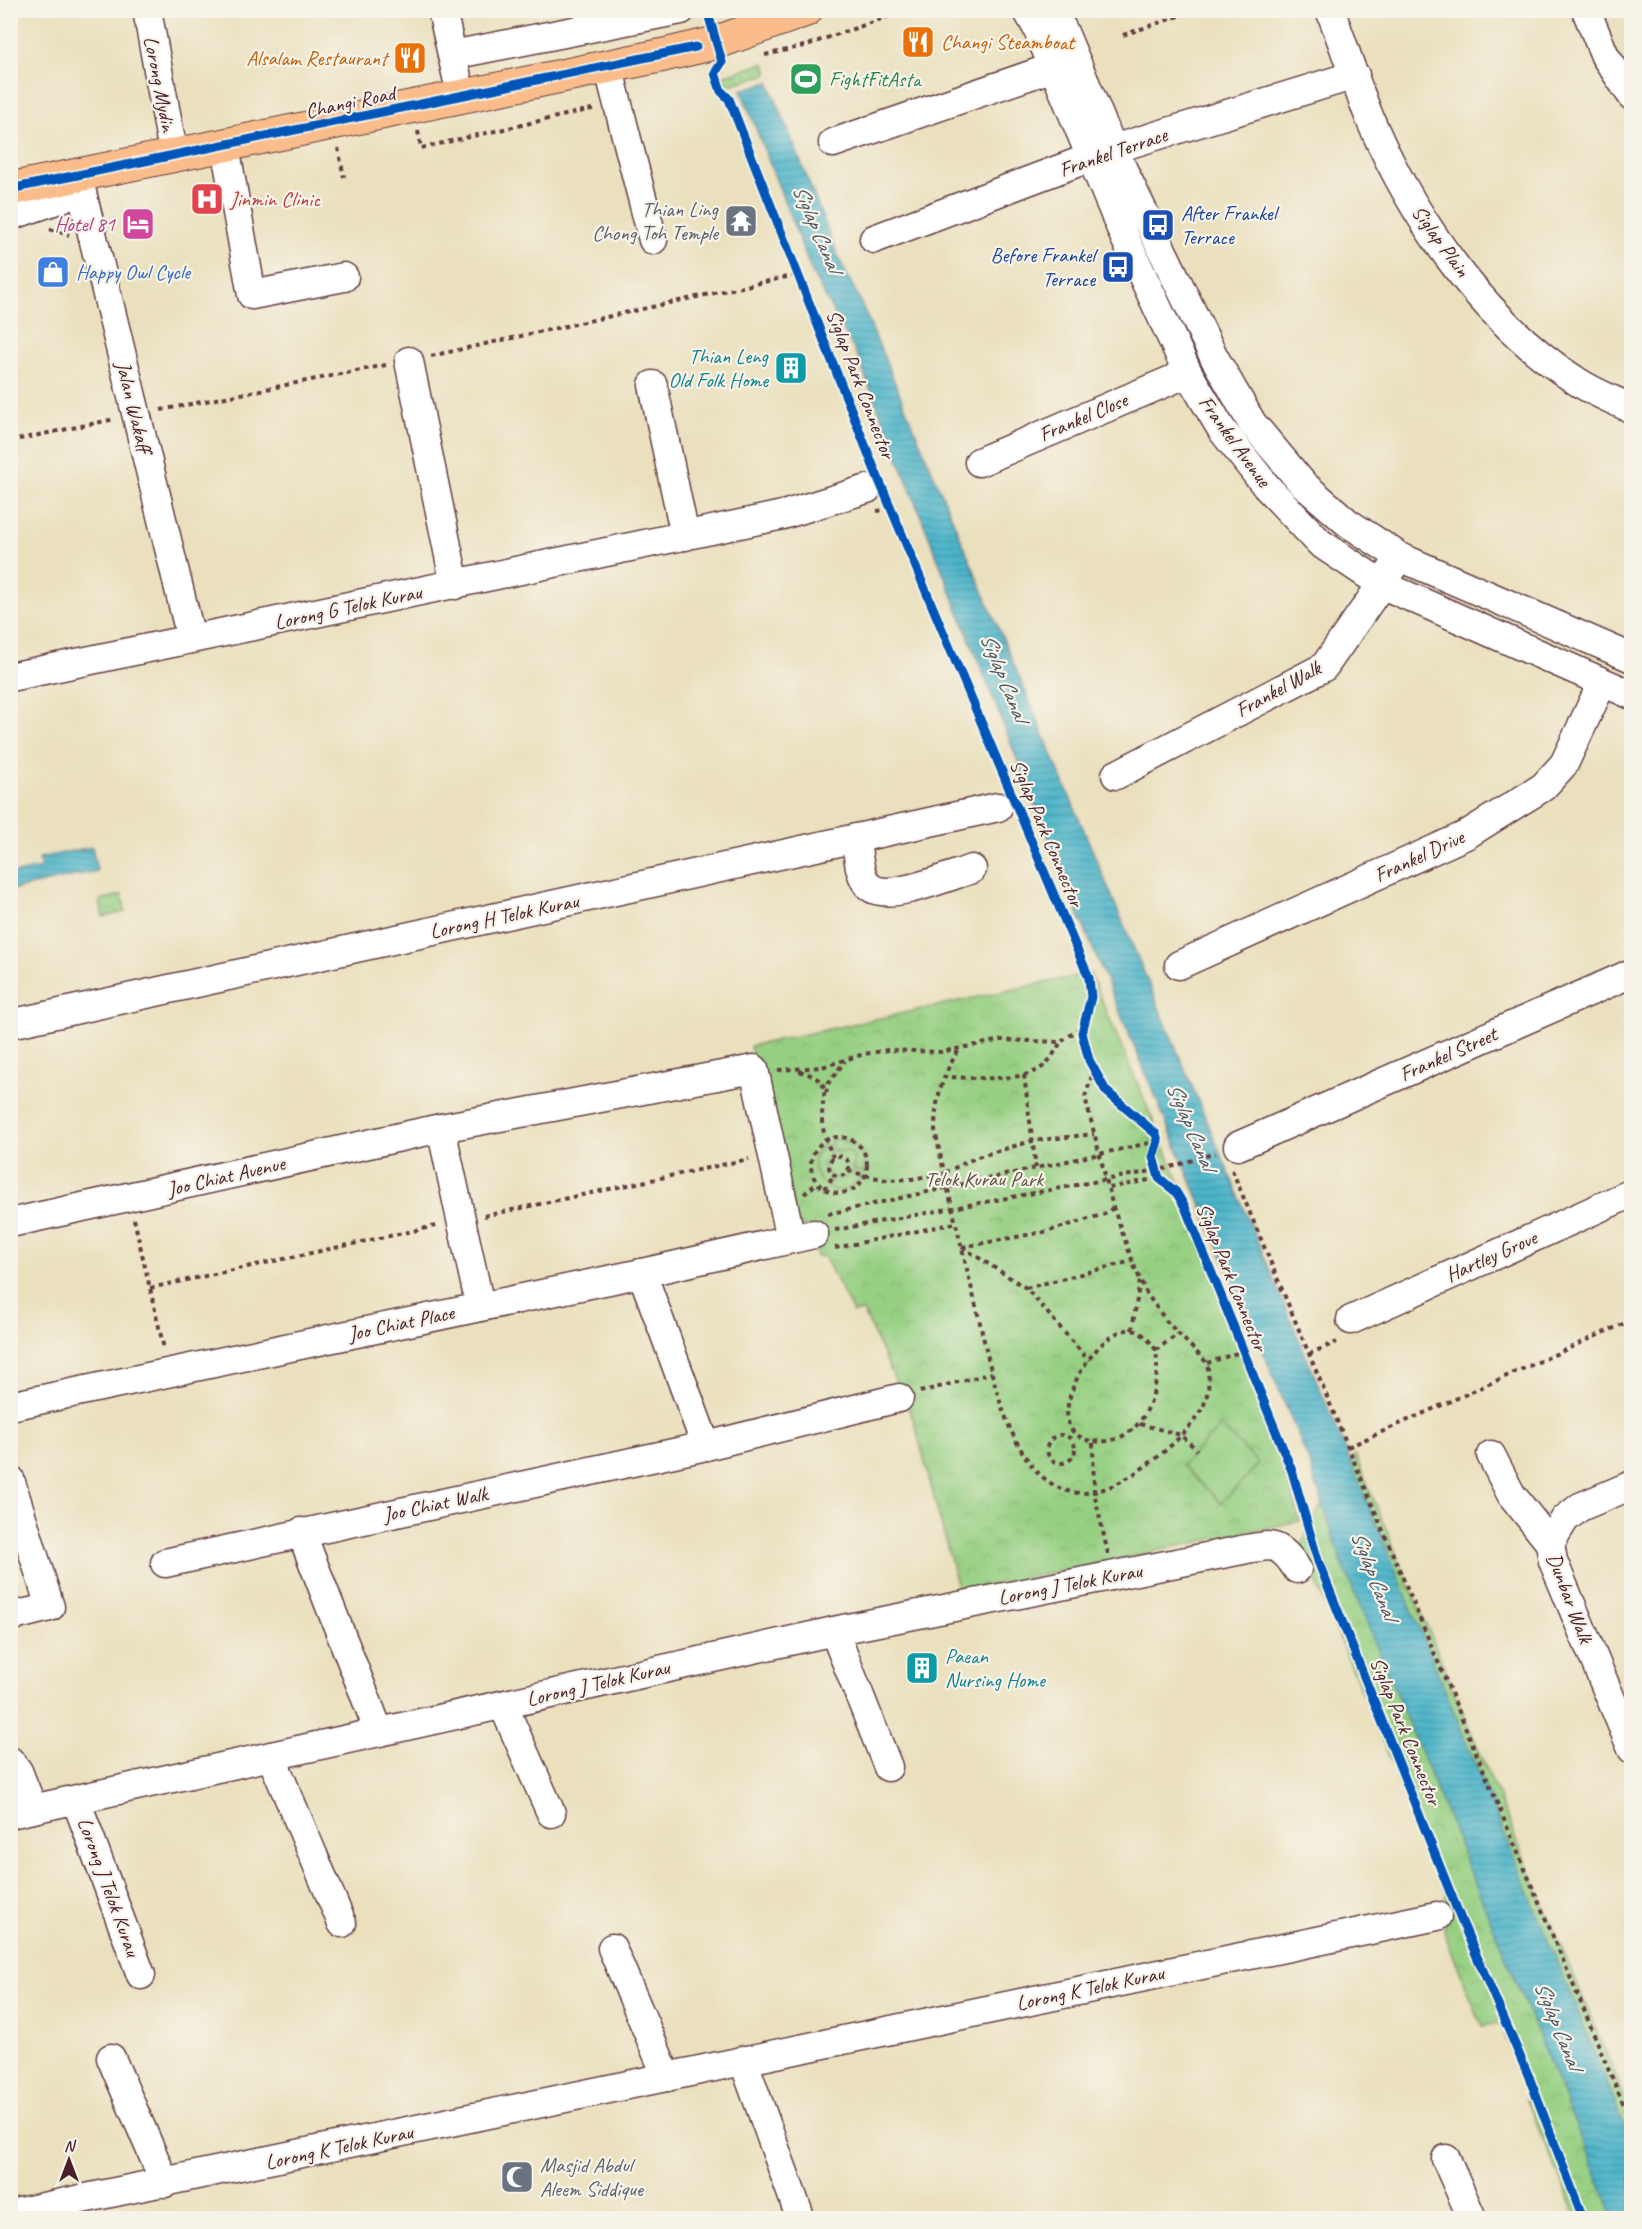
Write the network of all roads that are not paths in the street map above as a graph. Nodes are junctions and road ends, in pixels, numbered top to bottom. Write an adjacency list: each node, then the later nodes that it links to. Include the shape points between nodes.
1 (147, 10): 18 (street, Lorong Mydin)
2 (442, 10): 9 (street)
3 (681, 10): 9 (street)
4 (806, 10): 10 (main road, Changi Road, via 715,43)
5 (1027, 10): 11 (street, Frankel Avenue)
6 (1050, 10): 17 (street, Frankel Avenue, via 1063,30)
7 (1330, 10): 12 (street, Siglap Plain)
8 (1586, 10): 14 (street, via 1605,56)
9 (452, 56): 13 (street)
10 (608, 66): 13 (main road, Changi Road); 23 (street)
11 (1051, 68): 15 (street); 17 (street, Frankel Avenue)
12 (1356, 75): 17 (street, Frankel Terrace); 28 (street, Siglap Plain, via 1373,124 1399,179 1438,243 1531,348 1580,383)
13 (461, 95): 16 (main road, Changi Road)
14 (1632, 96)
15 (833, 143)
16 (225, 146): 18 (main road, Changi Road); 24 (street, via 252,295)
17 (1102, 154): 22 (street, Frankel Terrace); 26 (street, Frankel Avenue, via 1124,236); 32 (street, Frankel Avenue, via 1252,423 1303,484 1348,523)
18 (174, 157): 19 (main road, Changi Road)
19 (71, 177): 20 (main road, Changi Road); 21 (street, via 62,198); 35 (street, Jalan Wakaff)
20 (10, 189)
21 (10, 216)
22 (874, 238)
23 (653, 240)
24 (344, 277)
25 (409, 361): 33 (street)
26 (1188, 373): 29 (street, Frankel Close); 34 (street, Frankel Avenue, via 1222,430 1266,486 1320,543)
27 (653, 385): 31 (street)
28 (1632, 409)
29 (979, 462)
30 (878, 495): 31 (street, Lorong G Telok Kurau)
31 (685, 536): 33 (street, Lorong G Telok Kurau)
32 (1400, 557): 34 (street, Frankel Walk); 36 (street, Frankel Avenue)
33 (456, 585): 35 (street, Lorong G Telok Kurau)
34 (1383, 585): 38 (street, Frankel Avenue); 40 (street, Frankel Walk, via 1324,667)
35 (191, 639): 37 (street, Lorong G Telok Kurau)
36 (1632, 658)
37 (10, 677)
38 (1602, 683): 39 (street, Frankel Avenue); 44 (street, Frankel Drive, via 1564,764 1543,788 1466,836)
39 (1632, 695)
40 (1116, 775)
41 (998, 807): 42 (street, Lorong H Telok Kurau)
42 (856, 838): 43 (street, via 864,878 870,887 886,893); 46 (street, Lorong H Telok Kurau)
43 (972, 869)
44 (1179, 965)
45 (1632, 973): 48 (street, Frankel Street, via 1264,1134)
46 (10, 1024)
47 (441, 1128): 50 (street, Joo Chiat Avenue); 51 (street, Joo Chiat Avenue, via 754,1069 772,1154); 53 (street)
48 (1230, 1153)
49 (1632, 1193): 54 (street, Hartley Grove)
50 (10, 1223)
51 (811, 1235): 52 (street, Joo Chiat Place)
52 (642, 1273): 53 (street, Joo Chiat Place); 57 (street)
53 (480, 1306): 56 (street, Joo Chiat Place)
54 (1344, 1331)
55 (899, 1398): 57 (street, Joo Chiat Walk)
56 (10, 1406)
57 (706, 1446): 62 (street, Joo Chiat Walk)
58 (1491, 1455): 63 (street, via 1511,1494)
59 (1632, 1485): 63 (street, Dunbar Walk, via 1580,1507 1565,1519)
60 (13, 1492): 61 (street)
61 (18, 1531): 66 (street, via 50,1607)
62 (301, 1532): 64 (street, Joo Chiat Walk); 69 (street)
63 (1550, 1543): 70 (street, Dunbar Walk, via 1553,1561)
64 (165, 1563)
65 (1297, 1569): 67 (street, Lorong J Telok Kurau, via 1285,1550 1258,1547)
66 (10, 1617)
67 (834, 1631): 68 (street, Lorong J Telok Kurau); 73 (street)
68 (503, 1705): 69 (street, Lorong J Telok Kurau); 76 (street, Lorong J Telok Kurau)
69 (380, 1732): 71 (street, Lorong J Telok Kurau)
70 (1632, 1749)
71 (271, 1756): 74 (street, Lorong J Telok Kurau); 78 (street)
72 (10, 1761): 75 (street, via 18,1771)
73 (888, 1767)
74 (76, 1800): 75 (street, Lorong J Telok Kurau); 80 (street, Lorong J Telok Kurau)
75 (22, 1812)
76 (551, 1813)
77 (1437, 1916): 82 (street, Lorong K Telok Kurau, via 1042,2007)
78 (342, 1923)
79 (612, 1948): 83 (street)
80 (141, 1975)
81 (111, 2058): 85 (street)
82 (743, 2060): 83 (street, Lorong K Telok Kurau); 87 (street)
83 (667, 2078): 85 (street, Lorong K Telok Kurau)
84 (1446, 2158): 88 (street)
85 (165, 2183): 86 (street, Lorong K Telok Kurau)
86 (10, 2214)
87 (800, 2217)
88 (1472, 2218)

